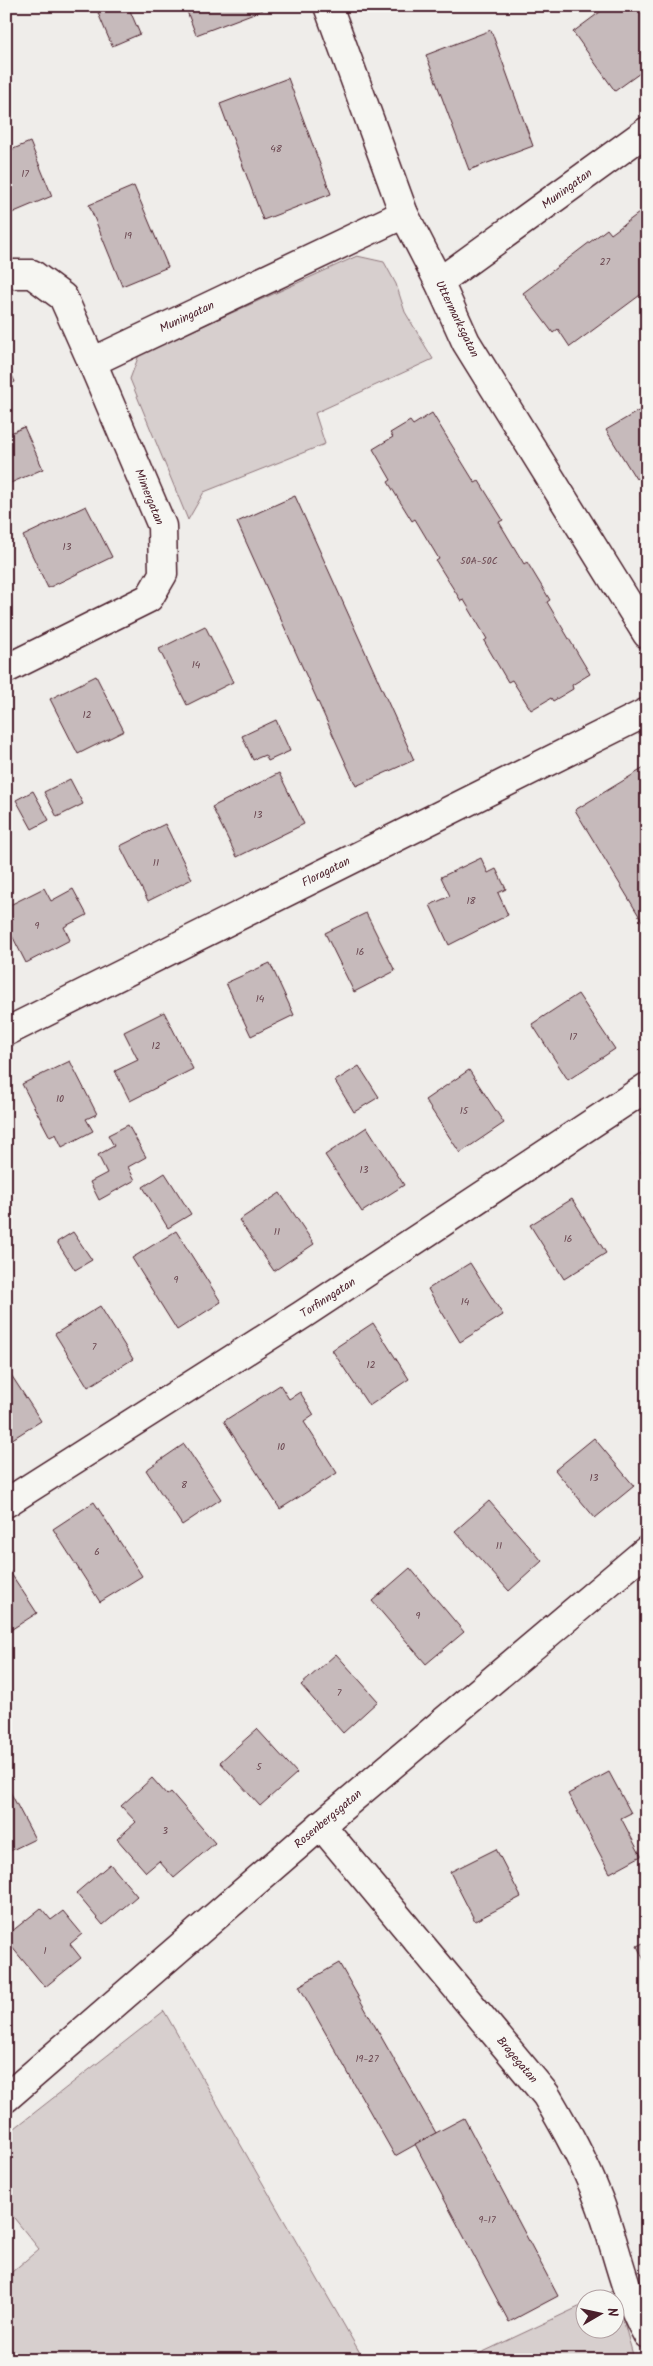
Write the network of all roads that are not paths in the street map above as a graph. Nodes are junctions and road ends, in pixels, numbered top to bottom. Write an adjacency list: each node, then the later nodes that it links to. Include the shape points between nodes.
1 (328, 6): 3 (street, Uttermarksgatan)
2 (647, 131): 5 (street, Muningatan)
3 (404, 214): 5 (street, Uttermarksgatan); 6 (street, Muningatan)
4 (6, 274): 6 (street, via 32,274 63,297)
5 (439, 282): 7 (street, Uttermarksgatan, via 466,342)
6 (92, 362): 8 (street, Mimergatan, via 162,526 163,574 149,598)
7 (647, 634)
8 (6, 669)
9 (647, 712): 10 (street, Floragatan)
10 (6, 1032)
11 (647, 1087): 12 (street, Torfinngatan, via 302,1315)
12 (6, 1503)
13 (647, 1550): 14 (street, Rosenbergsgatan)
14 (321, 1824): 15 (street, Rosenbergsgatan); 16 (street, Bragegatan, via 546,2095 576,2146 599,2199 636,2314)
15 (8, 2091)
16 (647, 2334)

